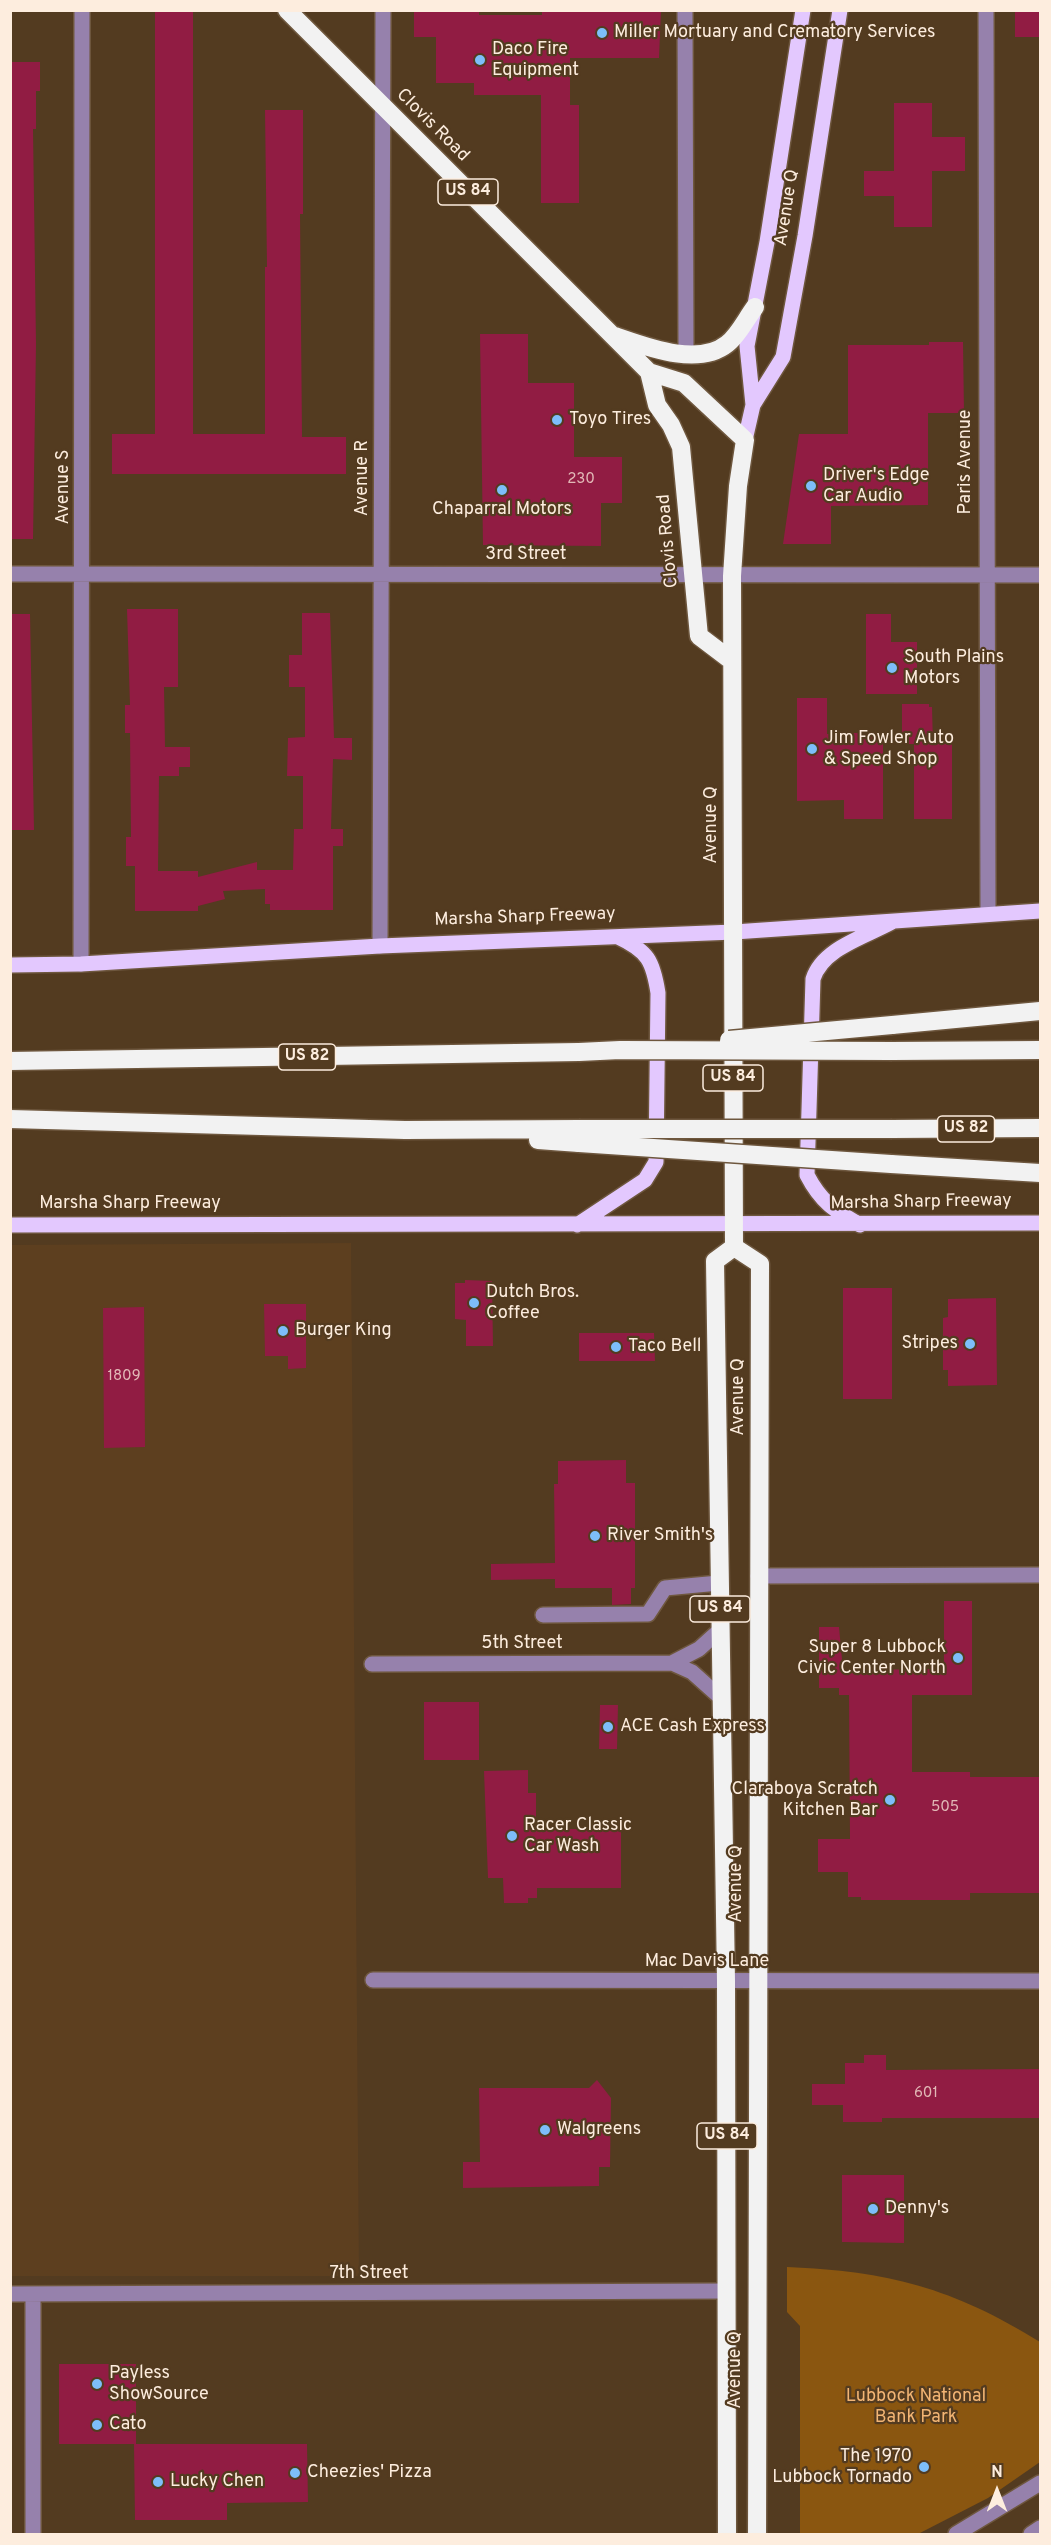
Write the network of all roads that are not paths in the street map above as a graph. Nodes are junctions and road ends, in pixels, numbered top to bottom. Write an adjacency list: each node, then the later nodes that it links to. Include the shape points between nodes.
1 (82, 10): 16 (street, Avenue S)
2 (287, 10): 8 (highway, Clovis Road / US 84)
3 (383, 10): 8 (street, Avenue R)
4 (685, 10): 11 (street)
5 (803, 10): 9 (main road, Avenue Q)
6 (840, 10): 13 (main road, Avenue Q, via 783,357)
7 (986, 10): 19 (street, Paris Avenue)
8 (382, 105): 10 (highway, Clovis Road / US 84); 17 (street, Avenue R)
9 (755, 307): 11 (highway, via 723,347 703,355); 13 (main road, Avenue Q, via 747,346)
10 (609, 334): 11 (highway, via 644,346); 12 (highway, Clovis Road / US 84)
11 (686, 353)
12 (649, 372): 14 (highway, Clovis Road / US 84, via 684,384); 18 (highway, Clovis Road, via 657,405 672,425 681,447)
13 (753, 405): 14 (main road, Avenue Q)
14 (745, 440): 21 (highway, Avenue Q / US 84)
15 (10, 574): 16 (street, 3rd Street)
16 (83, 574): 17 (street, 3rd Street); 29 (street, Avenue S)
17 (382, 574): 18 (street, 3rd Street); 28 (street, Avenue R)
18 (694, 575): 21 (street, 3rd Street); 22 (highway, Clovis Road, via 699,636)
19 (986, 575): 20 (street, 3rd Street); 21 (street, 3rd Street); 24 (street, Paris Avenue)
20 (1041, 575)
21 (732, 576): 22 (highway, Avenue Q / US 84)
22 (732, 662): 26 (highway, Avenue Q / US 84)
23 (1041, 911): 24 (main road, Marsha Sharp Freeway)
24 (988, 913): 25 (main road, Marsha Sharp Freeway)
25 (898, 920): 26 (main road, Marsha Sharp Freeway); 43 (main road, via 825,957 813,979 807,1175 818,1195)
26 (734, 932): 27 (main road, Marsha Sharp Freeway); 42 (highway, Avenue Q / US 84)
27 (615, 936): 28 (main road, Marsha Sharp Freeway); 41 (main road, via 648,957 655,975 656,1162 645,1180)
28 (380, 946): 29 (main road, Marsha Sharp Freeway)
29 (81, 964): 30 (main road, Marsha Sharp Freeway)
30 (10, 965)
31 (1041, 1011): 32 (highway, bridge)
32 (620, 1050): 33 (highway, US 82, bridge); 34 (highway, US 82, bridge)
33 (1041, 1050)
34 (10, 1059)
35 (10, 1119): 37 (highway, US 82)
36 (1041, 1128): 37 (highway, US 82, bridge)
37 (579, 1136): 38 (highway, bridge, via 891,1164)
38 (1041, 1173)
39 (1041, 1223): 43 (main road, Marsha Sharp Freeway)
40 (10, 1225): 41 (main road, Marsha Sharp Freeway)
41 (577, 1225): 42 (main road, Marsha Sharp Freeway)
42 (732, 1225): 43 (main road, Marsha Sharp Freeway); 44 (highway, Avenue Q / US 84)
43 (862, 1225)
44 (734, 1247): 46 (highway, Avenue Q / US 84, via 760,1264); 47 (highway, Avenue Q / US 84, via 715,1261)
45 (1041, 1575): 46 (street)
46 (758, 1576): 55 (highway, Avenue Q / US 84)
47 (719, 1583): 48 (street, via 666,1588 648,1614); 49 (highway, Avenue Q / US 84)
48 (543, 1615)
49 (720, 1630): 50 (street, 5th Street, via 699,1649); 52 (highway, Avenue Q / US 84)
50 (672, 1663): 51 (street, 5th Street); 52 (street, 5th Street, via 692,1672)
51 (372, 1664)
52 (721, 1698): 54 (highway, Avenue Q / US 84)
53 (373, 1980): 54 (street, Mac Davis Lane)
54 (726, 1981): 55 (street, Mac Davis Lane); 57 (highway, Avenue Q / US 84)
55 (757, 1981): 56 (street, Mac Davis Lane); 64 (highway, Avenue Q / US 84)
56 (1041, 1981)
57 (727, 2291): 59 (street, 7th Street); 63 (highway, Avenue Q / US 84)
58 (10, 2294): 59 (street, 7th Street)
59 (33, 2294): 62 (street)
60 (1041, 2483): 65 (street)
61 (1041, 2528): 66 (street)
62 (33, 2535)
63 (727, 2535)
64 (757, 2535)
65 (956, 2535)
66 (1031, 2535)

